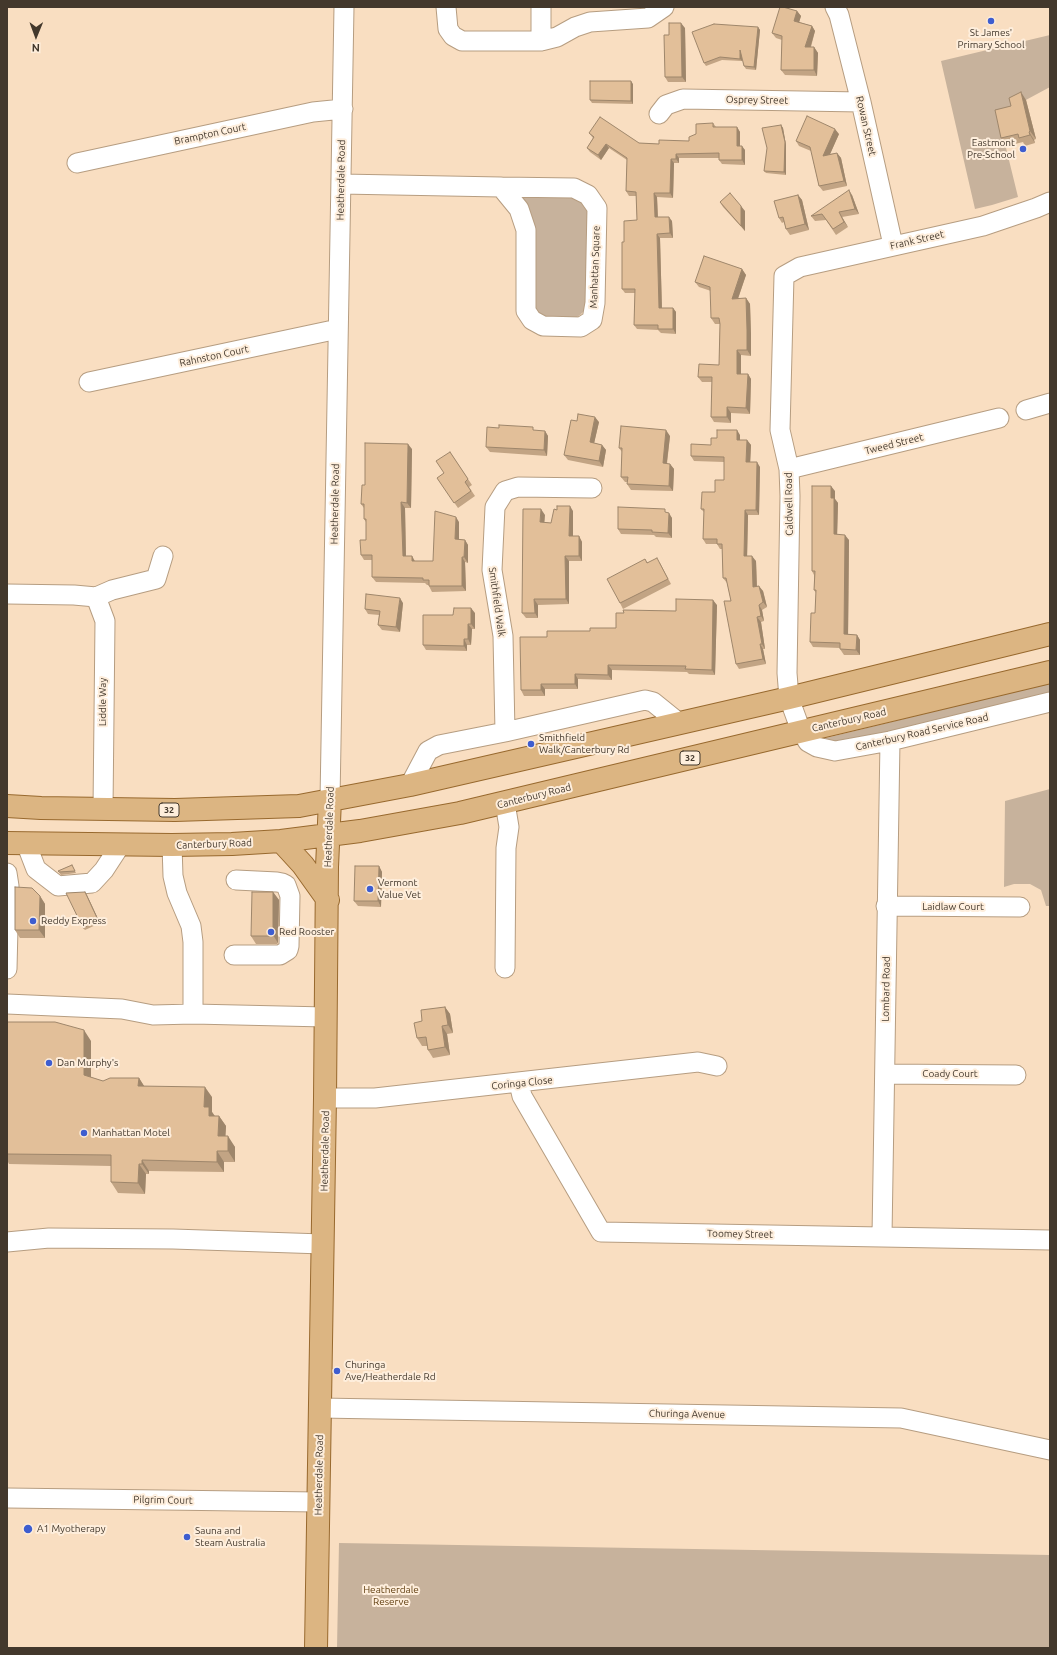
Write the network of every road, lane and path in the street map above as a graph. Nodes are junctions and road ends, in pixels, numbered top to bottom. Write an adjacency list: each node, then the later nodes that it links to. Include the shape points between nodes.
1 (344, 7): 8 (street, Heatherdale Road)
2 (446, 7): 6 (street, via 448,29 453,36 462,41)
3 (541, 7): 6 (street)
4 (664, 7): 6 (street, via 648,18 590,22 557,37)
5 (835, 7): 7 (street, Rowan Street)
6 (541, 41)
7 (861, 102): 9 (street, Osprey Street, via 683,99 666,105); 14 (street, Rowan Street)
8 (342, 109): 10 (street, Brampton Court, via 313,112); 11 (street, Heatherdale Road)
9 (659, 114)
10 (77, 163)
11 (341, 184): 12 (street, Manhattan Square); 16 (street, Heatherdale Road)
12 (501, 187): 12 (street, Manhattan Square, via 574,188 588,195 597,208 595,303 592,320 581,327 543,326 532,320 526,311 526,230 519,209)
13 (1050, 202): 14 (street, Frank Street, via 983,226)
14 (893, 245): 15 (street, Frank Street, via 800,267)
15 (784, 276): 21 (street, Caldwell Road, via 780,430)
16 (338, 329): 17 (street, Rahnston Court); 35 (street, Heatherdale Road)
17 (89, 382)
18 (1050, 402): 19 (street)
19 (1026, 410)
20 (998, 418): 21 (street, Tweed Street)
21 (789, 470): 28 (street, Caldwell Road)
22 (592, 488): 32 (street, Smithfield Walk, via 518,487 505,491 495,507 492,570 503,636)
23 (163, 556): 25 (street, via 156,579 112,590)
24 (7, 594): 25 (street)
25 (96, 597): 38 (street, Liddle Way, via 105,621)
26 (1050, 634): 28 (main road, 32)
27 (1050, 672): 31 (main road, Canterbury Road / 32)
28 (789, 698): 30 (main road, 32); 31 (street, Caldwell Road)
29 (1050, 702): 33 (street, Canterbury Road Service Road)
30 (679, 723): 32 (street, via 653,702 645,700); 34 (main road, 32)
31 (801, 731): 33 (street, Canterbury Road Service Road, via 808,742 835,752); 36 (main road, Canterbury Road / 32)
32 (505, 732): 34 (street, via 433,748 428,751)
33 (890, 742): 47 (street, Lombard Road)
34 (410, 785): 35 (main road, 32)
35 (330, 800): 38 (main road, 32, via 299,806); 39 (main road, Heatherdale Road)
36 (505, 803): 39 (main road, Canterbury Road / 32, via 460,814); 51 (street, via 509,827 506,848)
37 (7, 806): 38 (main road, 32)
38 (103, 809)
39 (329, 835): 40 (main road, Canterbury Road / 32); 46 (main road, Heatherdale Road)
40 (281, 841): 43 (main road, Canterbury Road / 32); 46 (main road, via 303,865)
41 (17, 843): 42 (main road, Canterbury Road / 32); 42 (street, via 36,870 58,886 92,883)
42 (121, 844): 43 (main road, Canterbury Road / 32)
43 (172, 845): 54 (street, via 173,876 191,926 193,942)
44 (7, 873): 50 (street)
45 (236, 880): 49 (street, via 276,882 286,886 290,896 289,946 288,950 280,955)
46 (328, 900): 55 (main road, Heatherdale Road)
47 (886, 906): 48 (street, Laidlaw Court); 57 (street, Lombard Road)
48 (1020, 907)
49 (234, 955)
50 (7, 959): 52 (street)
51 (505, 968)
52 (7, 969)
53 (7, 1004): 54 (street, via 114,1008 153,1015)
54 (193, 1014): 55 (street)
55 (326, 1016): 60 (main road, Heatherdale Road)
56 (718, 1066): 59 (street, Coringa Close, via 698,1062)
57 (885, 1074): 58 (street, Coady Court); 61 (street, Lombard Road)
58 (1016, 1075)
59 (519, 1083): 60 (street, Coringa Close, via 375,1098); 61 (street, Toomey Street, via 522,1096 601,1232)
60 (326, 1098): 64 (main road, Heatherdale Road)
61 (882, 1236): 62 (street, Toomey Street)
62 (1050, 1240)
63 (7, 1242): 64 (street, via 49,1238)
64 (323, 1244): 65 (main road, Heatherdale Road)
65 (320, 1408): 66 (street, Churinga Avenue, via 901,1418); 68 (main road, Heatherdale Road)
66 (1050, 1450)
67 (7, 1498): 68 (street, Pilgrim Court)
68 (318, 1502): 69 (main road, Heatherdale Road)
69 (316, 1648)

